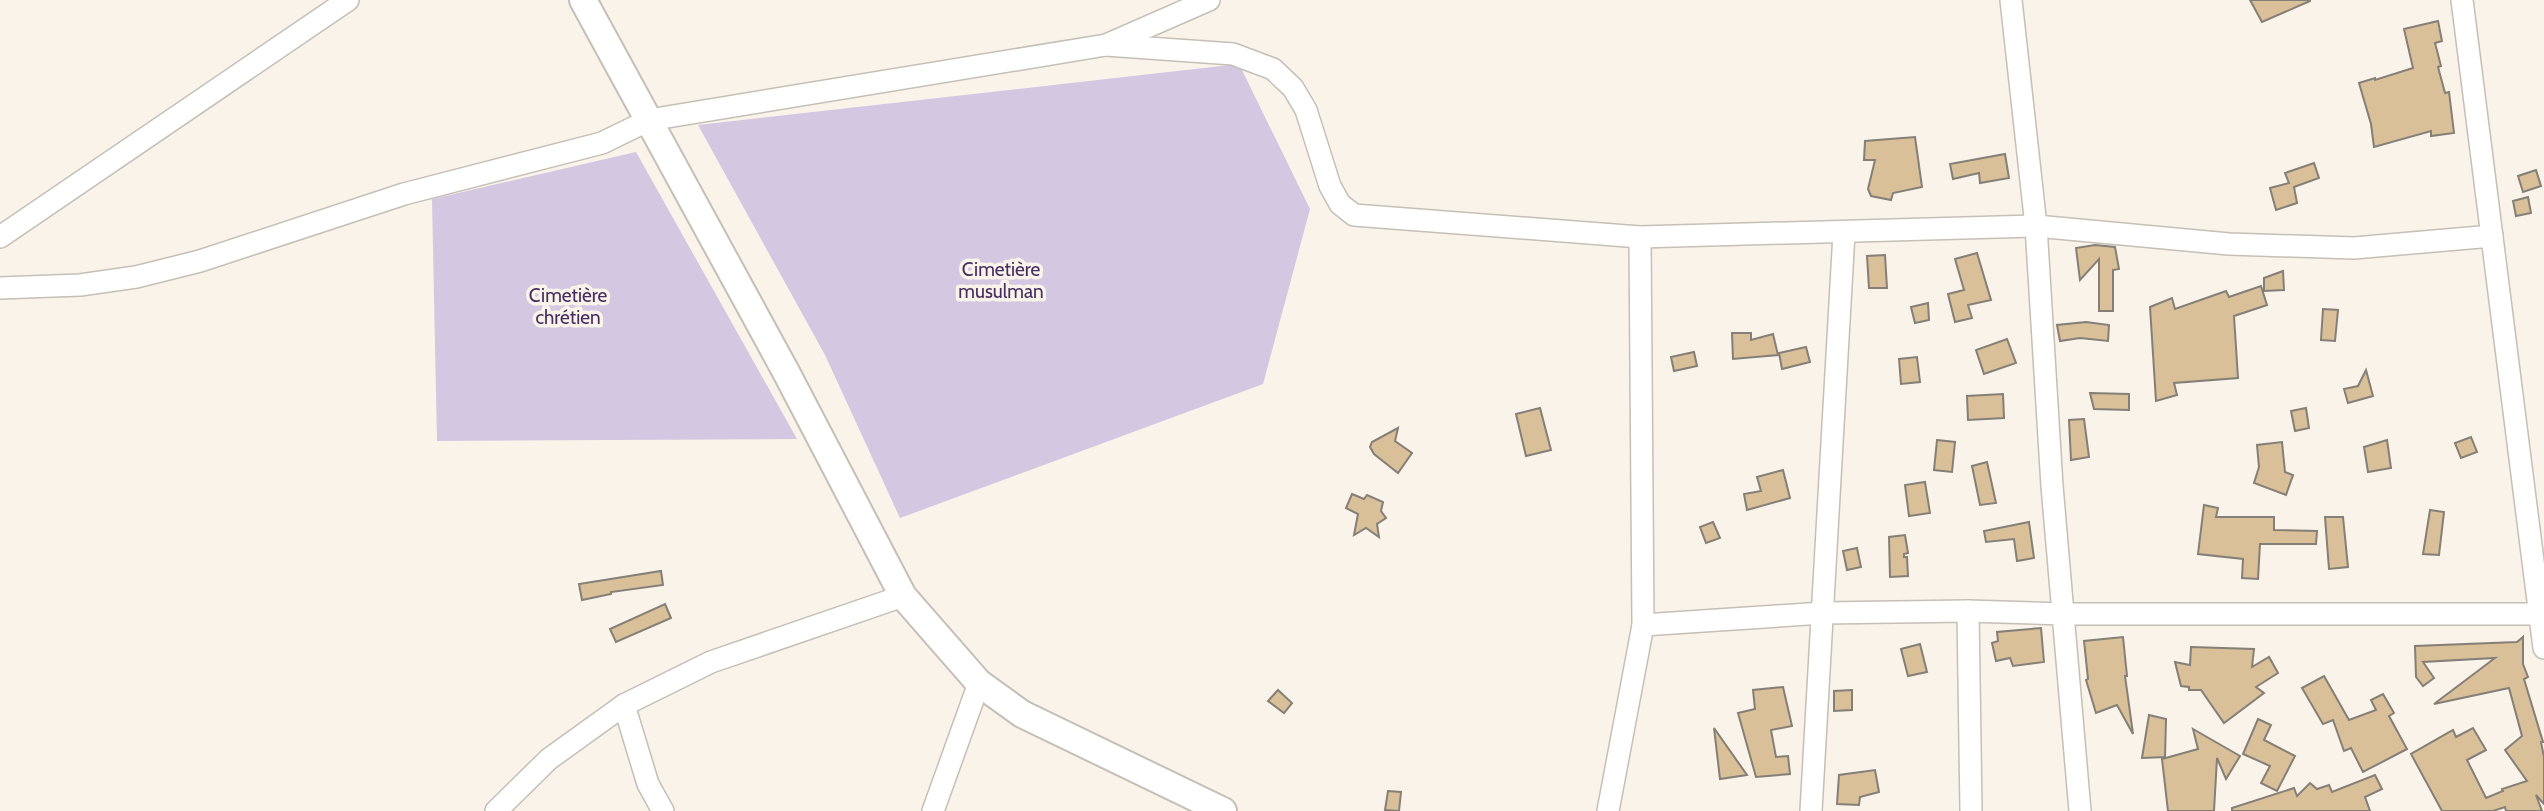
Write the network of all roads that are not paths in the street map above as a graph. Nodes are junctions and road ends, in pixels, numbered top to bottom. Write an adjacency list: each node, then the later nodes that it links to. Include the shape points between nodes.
1 (348, 0): 11 (street)
2 (583, 0): 7 (street)
3 (1209, 0): 6 (street)
4 (2011, 0): 8 (street)
5 (2462, 0): 10 (street)
6 (1106, 45): 7 (street); 12 (street, via 1233,54 1273,69 1293,88 1306,110 1330,186 1340,204 1354,215)
7 (649, 120): 13 (street, via 602,143 404,194 187,264 80,285); 14 (street)
8 (2036, 226): 9 (street); 10 (street, via 2302,248); 17 (street)
9 (1844, 233): 12 (street); 16 (street)
10 (2492, 236): 18 (street)
11 (0, 237)
12 (1640, 237): 19 (street)
13 (0, 288)
14 (904, 596): 21 (street); 22 (street, via 711,662)
15 (1968, 611): 16 (street); 17 (street); 29 (street)
16 (1823, 613): 19 (street); 28 (street)
17 (2063, 614): 18 (street); 30 (street)
18 (2541, 614): 20 (street)
19 (1643, 625): 27 (street)
20 (2544, 648)
21 (979, 683): 25 (street); 26 (street, via 1021,714)
22 (624, 705): 23 (street, via 549,759); 24 (street, via 648,784)
23 (496, 811)
24 (663, 811)
25 (933, 811)
26 (1221, 811)
27 (1608, 811)
28 (1811, 811)
29 (1971, 811)
30 (2080, 811)

